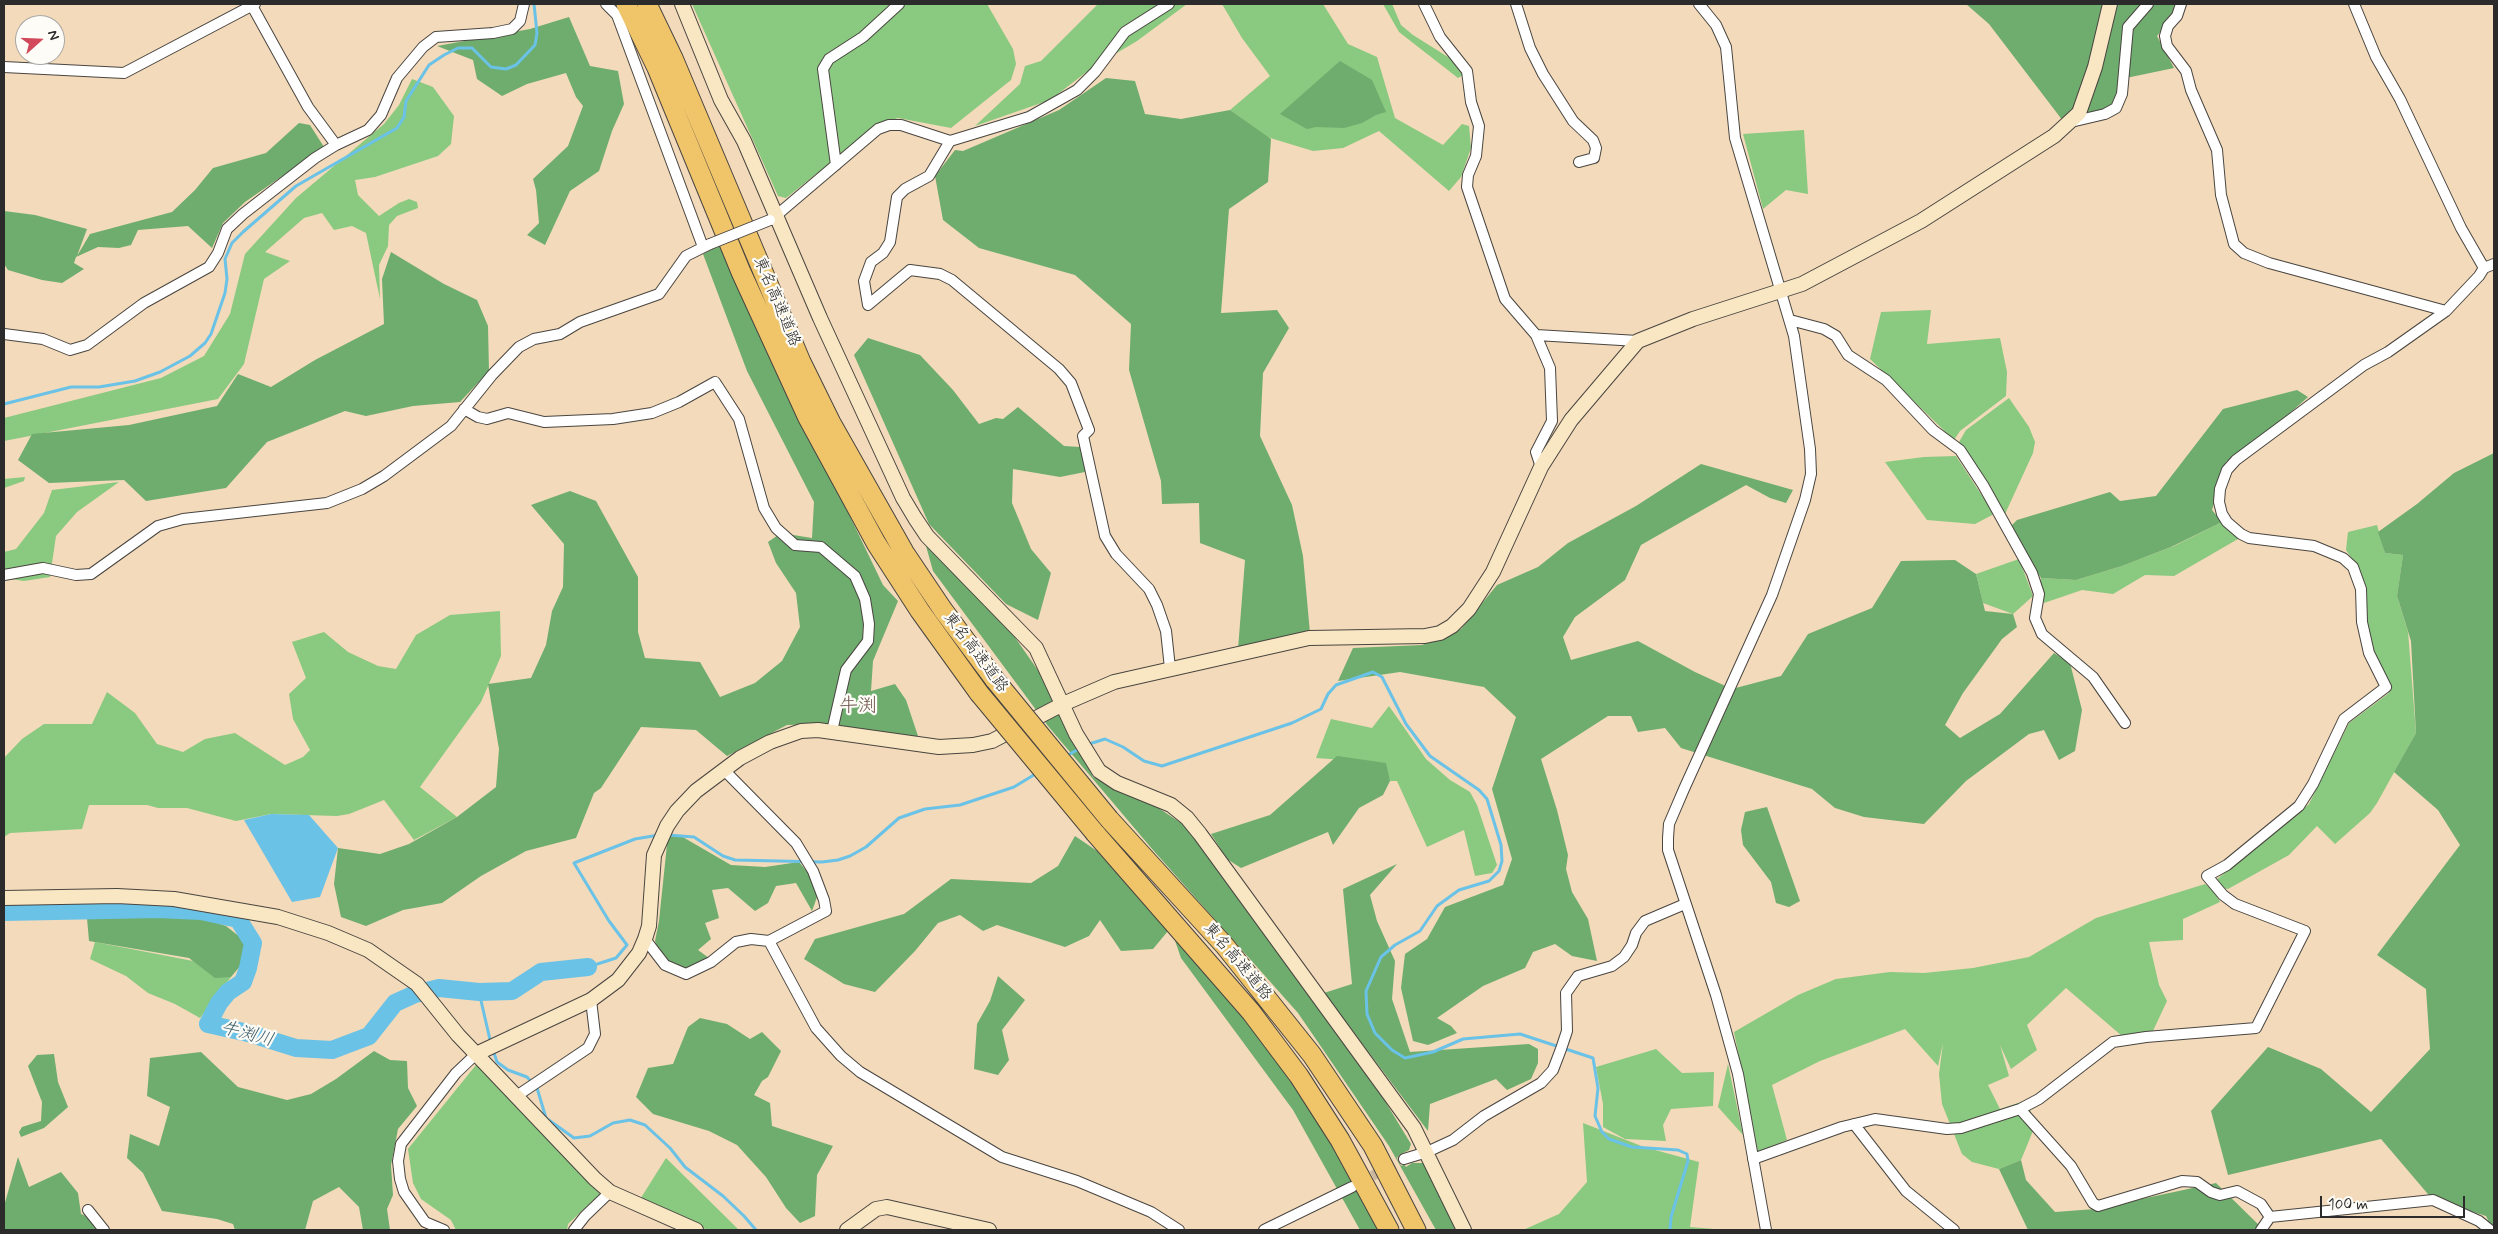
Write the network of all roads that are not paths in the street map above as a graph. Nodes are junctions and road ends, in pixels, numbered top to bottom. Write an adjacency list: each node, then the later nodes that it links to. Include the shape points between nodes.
1 (253, 4): 16 (street, via 124,73); 19 (street, via 308,107)
2 (524, 4): 19 (street, via 520,21 512,29 436,37 423,47 397,78 382,115 368,130)
3 (606, 4): 23 (street, via 617,15)
4 (626, 4): 63 (highway, 東名高速道路, bridge, via 657,68 741,272 808,418 876,543 979,693 1095,833 1252,1012 1340,1140)
5 (647, 4): 64 (highway, 東名高速道路, bridge, via 673,58 801,362 830,423 904,552 995,680 1109,820 1225,946 1312,1055 1373,1146)
6 (682, 4): 22 (street, via 712,82 744,141)
7 (899, 4): 21 (street, via 863,37 829,59 823,69)
8 (1169, 4): 18 (street, via 1125,32 1077,90 1029,117)
9 (1424, 4): 29 (street, via 1440,37 1467,71 1471,102 1479,126 1476,156 1468,174 1467,187 1505,299)
10 (1516, 4): 20 (street, via 1530,48 1543,74 1573,121 1593,140 1596,148 1594,158)
11 (1699, 4): 25 (street, via 1716,25 1726,48 1735,138)
12 (2110, 4): 17 (street, via 2089,86 2079,113)
13 (2148, 4): 17 (street, via 2128,28 2122,94 2116,108)
14 (2181, 4): 26 (street, via 2177,16 2168,26 2167,46 2186,71 2216,150 2221,195 2234,244 2244,253 2269,263)
15 (2354, 4): 24 (street, via 2376,57 2400,99 2461,228)
16 (4, 68)
17 (2071, 122): 25 (street, via 1921,222)
18 (950, 141): 21 (street, via 901,124 889,125 878,129); 34 (street, via 929,176 897,197 890,242 883,253 871,262 864,281 868,305 910,270 940,274 952,280 1071,382 1089,430 1083,436 1105,536 1116,554 1149,589 1157,605 1166,631)
19 (336, 144): 28 (street, via 280,184 227,229 209,266 144,303 86,345 70,350 43,339)
20 (1579, 162)
21 (836, 165): 22 (street)
22 (773, 219): 23 (street, bridge); 35 (street, via 907,505 927,536 1036,648)
23 (706, 245): 31 (street, via 686,256 659,294 519,347)
24 (2489, 266): 26 (street)
25 (1782, 292): 27 (street); 30 (street, via 1693,319)
26 (2446, 311): 46 (street, via 2364,365 2236,460 2227,470 2220,489 2222,514 2241,534 2249,538 2314,546 2343,558 2353,567 2360,589 2362,622 2369,653 2386,687 2344,719 2299,806 2227,865 2207,876 2235,904 2305,931 2256,1028 2113,1042 2039,1099)
27 (1790, 320): 36 (street, via 1824,329 1836,336 1848,355 1886,380 1933,430 1960,450 2032,573 2039,594 2035,618 2042,634 2093,677); 40 (street, via 1808,428 1811,474 1772,595 1669,824 1668,850)
28 (4, 334)
29 (1536, 335): 30 (street); 32 (street, via 1550,368 1552,421 1536,452)
30 (1638, 341): 32 (street, via 1571,420)
31 (464, 410): 33 (street, via 451,426 384,476 327,503 183,519 166,524 138,539 91,574 76,575 43,568); 37 (street, via 487,419 508,413 544,422 613,419 652,413 715,382 738,419 764,508 776,528 795,545 821,547 854,576 865,599 868,641 846,670)
32 (1541, 467): 34 (street, via 1493,572 1469,609 1440,633 1309,638)
33 (4, 575)
34 (1170, 668): 35 (street, via 1114,682)
35 (1062, 704): 37 (street, via 992,741 966,746 940,747); 48 (street, via 1099,771 1117,783 1171,805 1187,818 1393,1098)
36 (2125, 723)
37 (832, 731): 38 (street, via 801,731 770,742)
38 (724, 770): 41 (street, via 690,796 666,826 654,855 649,926); 42 (street, via 796,843 813,871 824,900 826,911)
39 (4, 898): 44 (street, via 117,896 174,899 278,917 328,933 368,950 406,975)
40 (1685, 904): 48 (street, via 1645,921 1624,957 1612,966 1578,976 1566,993 1567,1031 1564,1040 1553,1070 1541,1083 1484,1116 1453,1140); 50 (street, via 1736,1065)
41 (645, 939): 42 (street, via 665,964 686,974 711,962 736,942 751,939); 43 (street, via 639,953 618,980)
42 (769, 941): 61 (street, via 816,1028 860,1072 1002,1156 1077,1181 1151,1212)
43 (592, 1000): 44 (street); 45 (street, via 595,1034 588,1048)
44 (476, 1054): 45 (street); 56 (street, via 456,1073 401,1144 398,1161 404,1192 425,1222)
45 (515, 1097): 52 (street)
46 (2020, 1109): 47 (street, via 1961,1128 1875,1119); 54 (street, via 2071,1166 2098,1206 2182,1181 2197,1182 2220,1195 2237,1191 2261,1204)
47 (1854, 1124): 50 (street); 67 (street, via 1906,1191)
48 (1427, 1152): 49 (street); 65 (street)
49 (1404, 1159)
50 (1753, 1159): 66 (street)
51 (1352, 1187): 62 (street)
52 (610, 1192): 57 (street); 58 (street)
53 (88, 1210): 55 (street)
54 (2270, 1217): 68 (street); 69 (street, via 2433,1200 2480,1221)
55 (104, 1230)
56 (444, 1230)
57 (574, 1230)
58 (696, 1230)
59 (846, 1230): 60 (street, via 876,1209 886,1207)
60 (989, 1230)
61 (1179, 1230)
62 (1264, 1230)
63 (1390, 1230)
64 (1416, 1230)
65 (1464, 1230)
66 (1766, 1230)
67 (1954, 1230)
68 (2261, 1230)
69 (2490, 1230)

